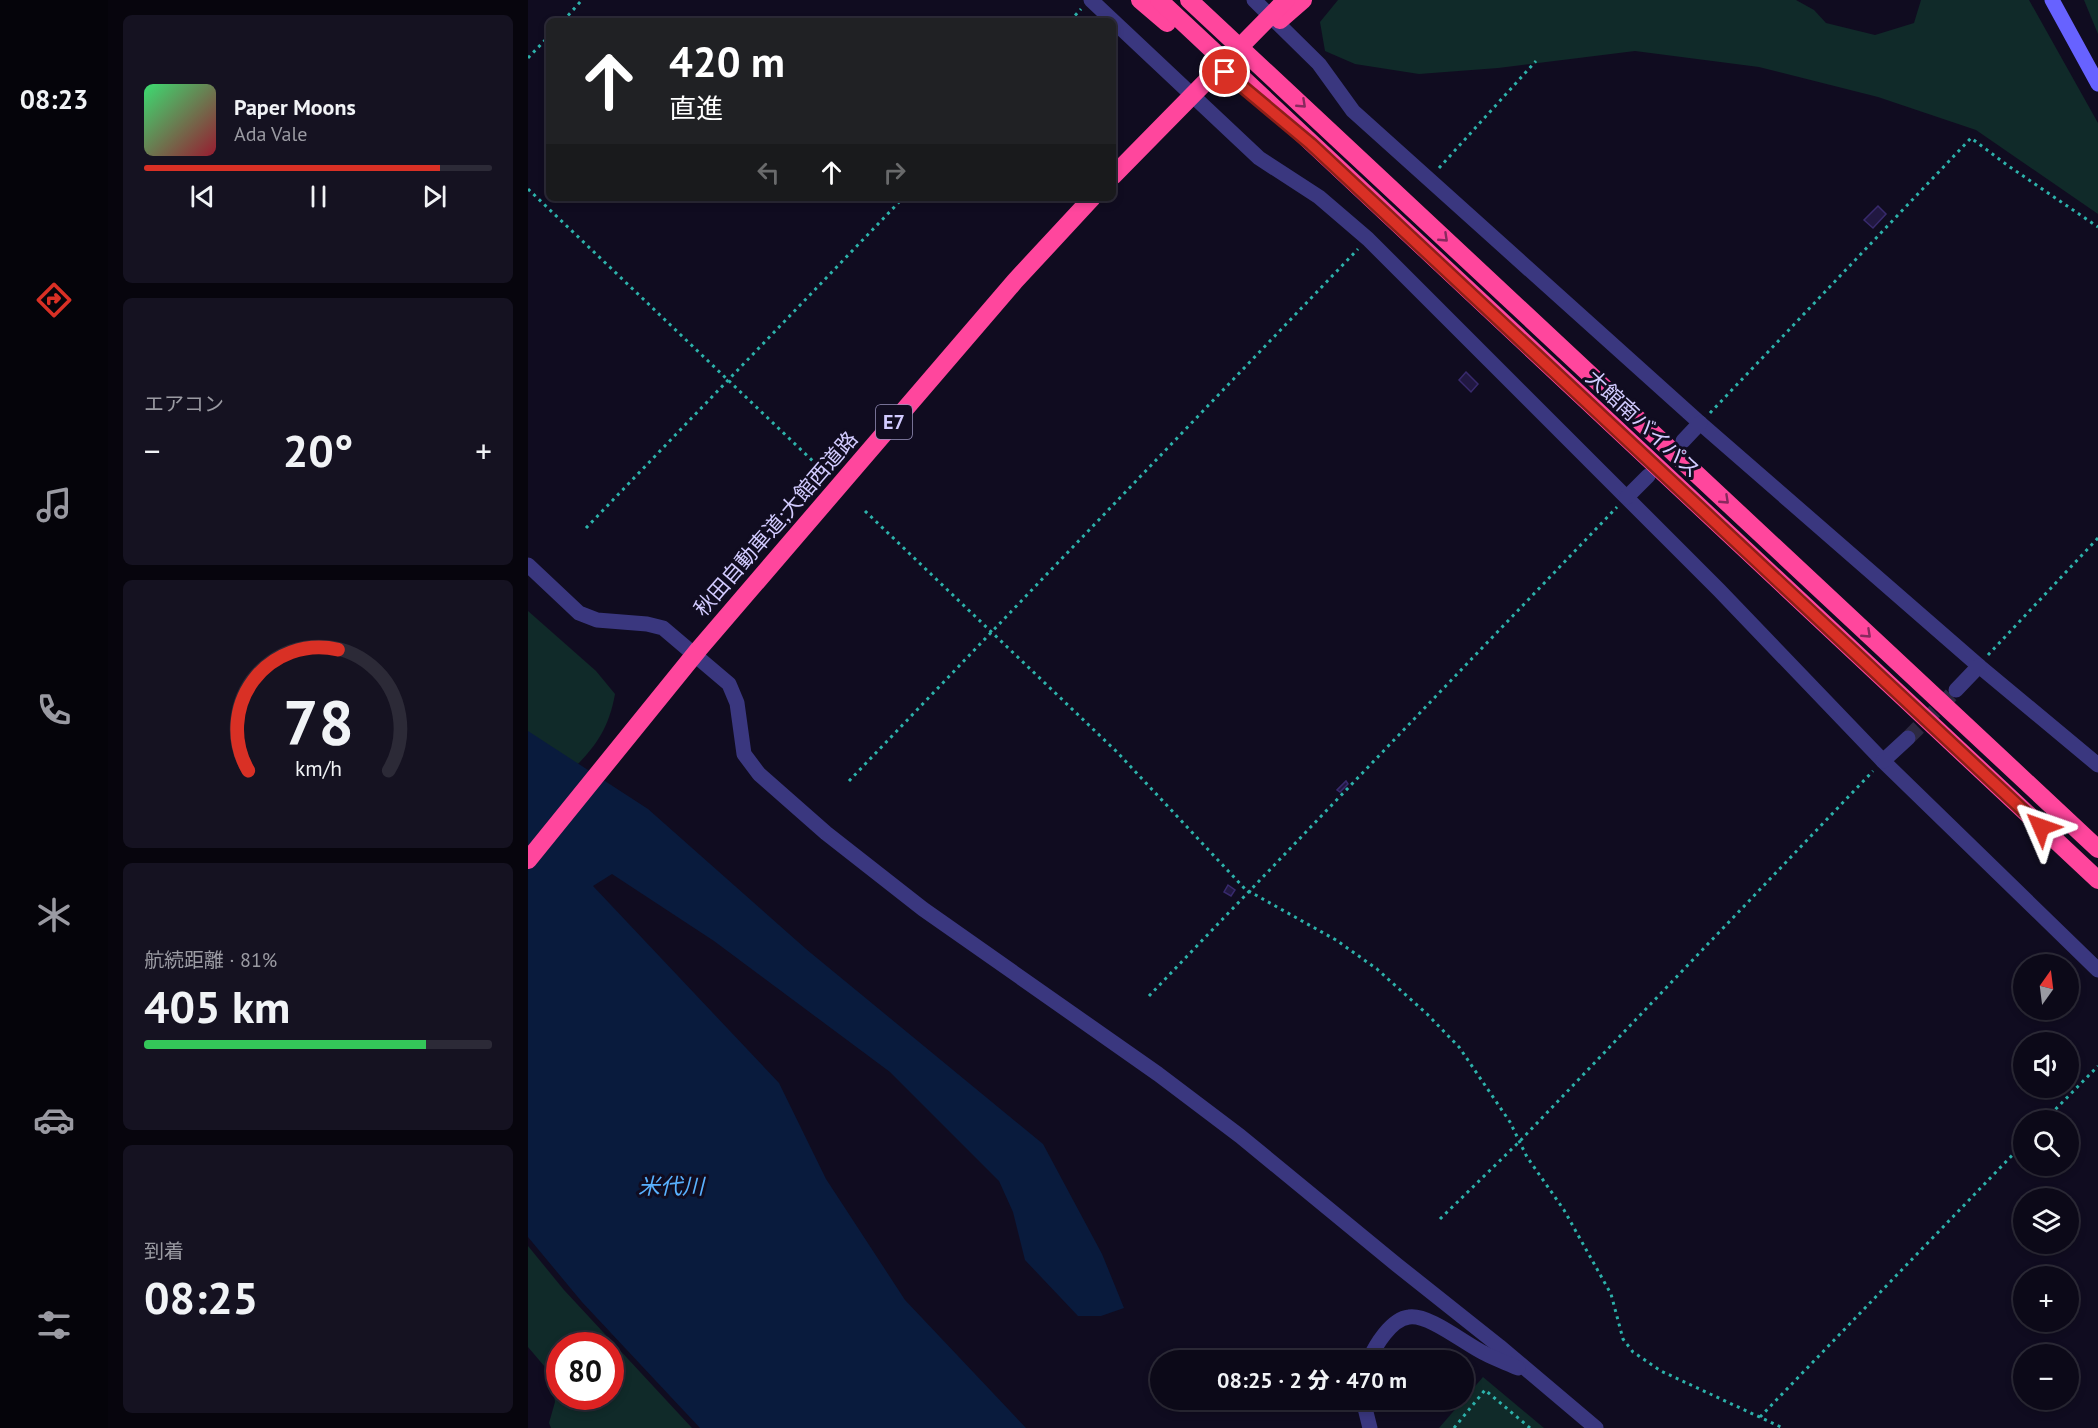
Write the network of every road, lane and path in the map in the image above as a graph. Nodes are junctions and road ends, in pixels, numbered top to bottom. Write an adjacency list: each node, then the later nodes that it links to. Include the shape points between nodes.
1 (582, 0): 11 (path)
2 (1091, 0): 12 (street)
3 (1140, 0): 19 (highway)
4 (1159, 0): 19 (highway, 大館南バイパス)
5 (1189, 0): 17 (highway, 大館南バイパス)
6 (1194, 0): 17 (highway)
7 (1254, 0): 22 (street, via 1319,64 1353,111)
8 (1286, 0): 20 (highway)
9 (1303, 0): 20 (highway)
10 (2052, 0): 18 (street)
11 (566, 18)
12 (1110, 18)
13 (1116, 24): 27 (street, via 1259,158 1319,197)
14 (546, 39): 15 (path)
15 (528, 58)
16 (1536, 61): 22 (path)
17 (1259, 64): 41 (highway, 大館南バイパス, one-way to 41)
18 (2098, 84)
19 (1311, 144): 43 (highway, 大館南バイパス)
20 (1141, 146): 21 (highway)
21 (1116, 173)
22 (1429, 178): 29 (street)
23 (528, 189): 28 (path)
24 (900, 201): 28 (path)
25 (1089, 201): 49 (highway, 秋田自動車道;大館西道路 / E7, via 1015,281 699,649)
26 (2098, 227): 29 (path, via 1971,138)
27 (1368, 239): 33 (street); 38 (path)
28 (728, 380): 31 (path); 35 (path)
29 (1700, 423): 30 (street); 39 (street)
30 (1683, 441)
31 (817, 465)
32 (1648, 476): 33 (street)
33 (1627, 497): 44 (street); 51 (path)
34 (865, 511): 38 (path)
35 (586, 528)
36 (2098, 538): 39 (path)
37 (528, 565): 61 (street, via 579,613 597,620 663,628 729,684 737,703 744,754 759,774 826,832 923,909 1240,1136)
38 (992, 632): 46 (path); 51 (path, via 1117,752)
39 (1979, 666): 40 (street); 45 (street)
40 (1956, 690)
41 (1975, 735): 47 (highway); 48 (highway, 大館南バイパス)
42 (1908, 738): 44 (street)
43 (1960, 752): 50 (highway, 大館南バイパス); 52 (highway)
44 (1883, 760): 53 (street); 57 (path)
45 (2098, 765)
46 (849, 781)
47 (2098, 837)
48 (2098, 849)
49 (528, 860)
50 (2098, 880)
51 (1249, 892): 54 (path); 57 (path, via 1336,940 1377,969 1427,1014 1459,1047)
52 (2098, 893)
53 (2098, 970)
54 (1149, 996)
55 (2098, 1066): 56 (path)
56 (2055, 1110)
57 (1520, 1142): 59 (path); 63 (path, via 1602,1277 1611,1294 1623,1340 1633,1352 1661,1371)
58 (2013, 1154): 63 (path)
59 (1440, 1219)
60 (1375, 1350): 61 (street, via 1385,1333 1409,1317 1432,1322 1484,1353)
61 (1532, 1374): 67 (street)
62 (1366, 1410): 64 (street)
63 (1760, 1417): 68 (path)
64 (1370, 1428)
65 (1454, 1428): 66 (path, via 1485,1390)
66 (1530, 1428)
67 (1596, 1428)
68 (1783, 1428)

